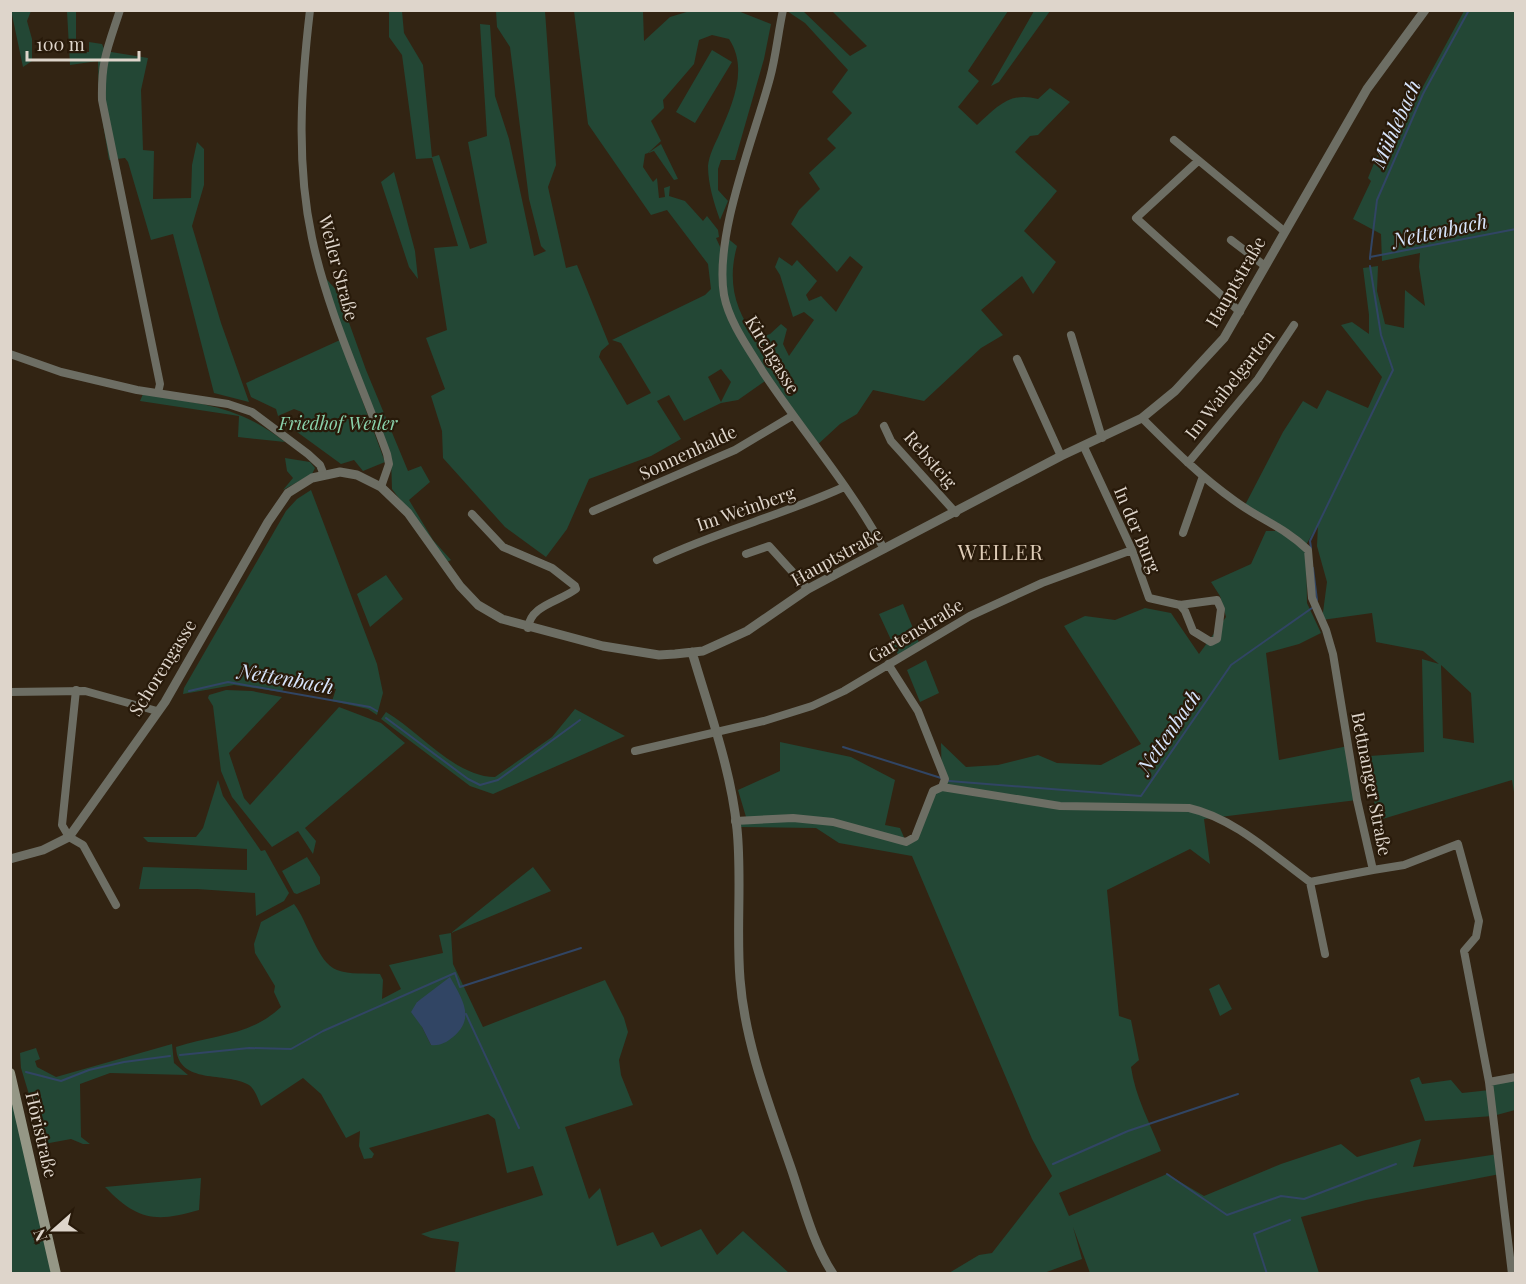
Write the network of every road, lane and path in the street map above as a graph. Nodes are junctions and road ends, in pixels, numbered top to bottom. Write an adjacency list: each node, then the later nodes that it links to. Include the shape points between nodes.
1 (120, 10): 15 (street, via 105,51 102,100 160,384)
2 (310, 10): 25 (street, Weiler Straße, via 301,125 307,209 333,309 387,454 389,464)
3 (783, 10): 16 (street, Kirchgasse, via 770,76 726,237 722,272 724,297 741,337)
4 (1425, 10): 7 (street, Hauptstraße, via 1367,89)
5 (1174, 140): 6 (street)
6 (1198, 161): 7 (street); 10 (street, via 1136,218)
7 (1284, 231): 9 (street, Hauptstraße)
8 (1232, 240): 9 (street)
9 (1265, 266): 10 (street, Hauptstraße)
10 (1240, 312): 17 (street, Hauptstraße, via 1202,363)
11 (1294, 325): 22 (street, Im Waibelgarten, via 1258,379)
12 (1071, 335): 19 (street)
13 (10, 354): 15 (street, via 61,372)
14 (1017, 359): 21 (street)
15 (158, 393): 23 (street, via 252,412 308,454)
16 (792, 416): 26 (street, Kirchgasse); 27 (street, Sonnenhalde, via 735,450)
17 (1142, 418): 19 (street, Hauptstraße); 22 (street, Bettnanger Straße)
18 (884, 426): 28 (street, Rebsteig, via 891,441)
19 (1102, 438): 20 (street, Hauptstraße)
20 (1084, 447): 21 (street, Hauptstraße); 32 (street, In der Burg)
21 (1061, 456): 28 (street, Hauptstraße)
22 (1188, 463): 24 (street, Bettnanger Straße)
23 (324, 475): 25 (street, Hauptstraße, via 357,475); 42 (street, Schorengasse, via 288,493)
24 (1203, 476): 30 (street); 49 (street, Bettnanger Straße, via 1237,503 1290,532 1308,550 1312,598 1333,654)
25 (381, 487): 37 (street, Hauptstraße, via 408,513 459,586 478,605)
26 (844, 487): 31 (street, Kirchgasse); 34 (street, Im Weinberg)
27 (593, 512)
28 (956, 513): 31 (street, Hauptstraße)
29 (472, 514): 37 (street, via 503,547 552,568 575,586 571,593 532,616)
30 (1183, 533)
31 (884, 549): 35 (street, Hauptstraße)
32 (1132, 550): 36 (street, In der Burg, via 1149,598); 39 (street, Gartenstraße, via 1008,597)
33 (746, 554): 35 (street, via 769,546)
34 (657, 560)
35 (808, 590): 38 (street, Hauptstraße, via 747,631 704,651)
36 (1180, 605): 36 (street, In der Burg, via 1193,631 1211,642 1217,639 1221,609 1217,600)
37 (528, 628): 38 (street, Hauptstraße, via 659,655)
38 (692, 652): 43 (street)
39 (888, 664): 43 (street, Gartenstraße, via 812,706 764,721); 45 (street, via 918,711 945,779)
40 (76, 690): 41 (street); 42 (street); 47 (street, via 62,825)
41 (10, 692)
42 (157, 711): 47 (street, Schorengasse)
43 (715, 730): 44 (street, Gartenstraße); 46 (street)
44 (635, 751)
45 (942, 787): 46 (street, via 933,791 915,837 906,842 833,822 793,818); 50 (street, via 1060,806 1189,808 1208,812)
46 (735, 820): 57 (street, via 737,936 747,1027 812,1230)
47 (69, 837): 48 (street, Schorengasse, via 43,850); 51 (street, via 83,845)
48 (10, 859)
49 (1373, 870): 50 (street); 55 (street, Bettnanger Straße, via 1404,865 1458,844 1479,921 1476,937 1464,951)
50 (1310, 882): 52 (street)
51 (116, 905)
52 (1325, 954)
53 (10, 1073): 56 (main road, Höristraße)
54 (1515, 1077): 55 (street)
55 (1489, 1082): 58 (street)
56 (56, 1274)
57 (833, 1274)
58 (1512, 1274)

